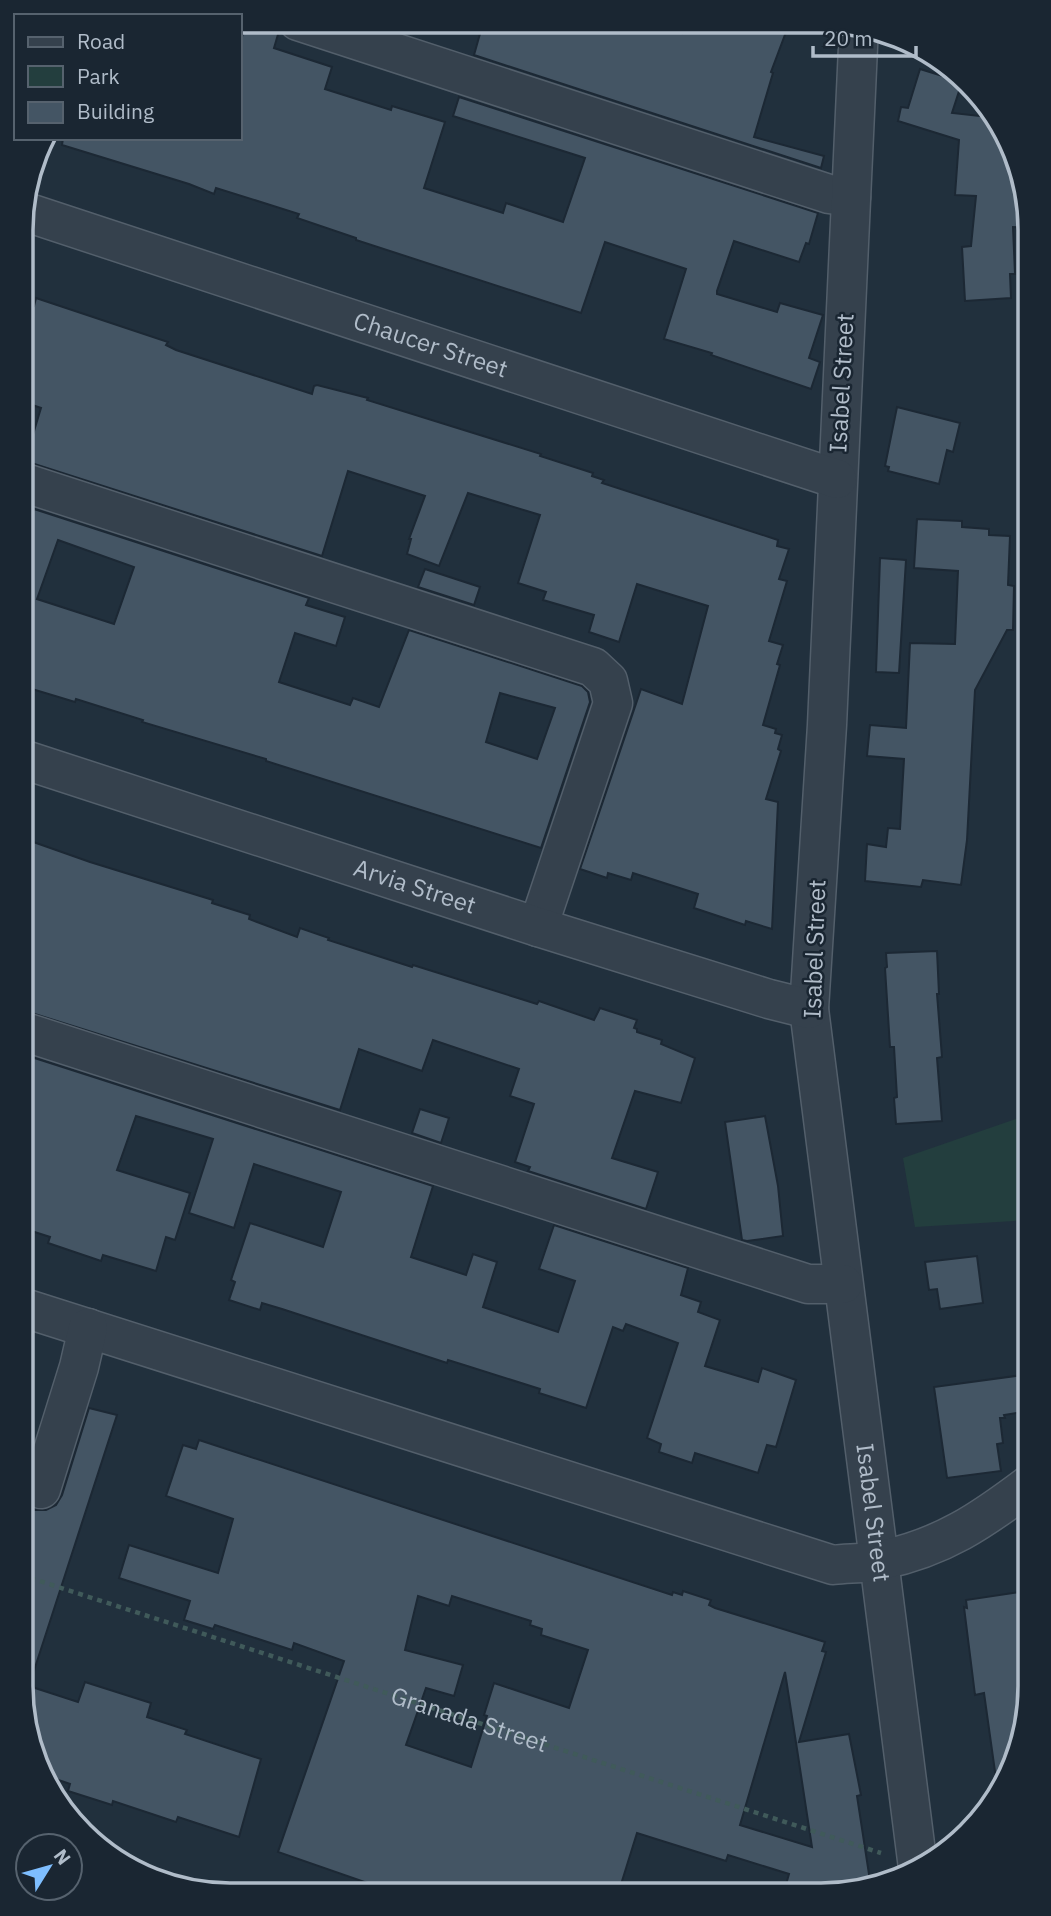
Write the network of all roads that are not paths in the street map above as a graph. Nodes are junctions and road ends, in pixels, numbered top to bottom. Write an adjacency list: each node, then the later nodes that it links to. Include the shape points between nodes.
1 (335, 33): 3 (street, via 829,194)
2 (858, 37): 3 (street, Isabel Street)
3 (851, 197): 5 (street, Isabel Street)
4 (34, 215): 5 (street, Chaucer Street)
5 (837, 479): 9 (street, Isabel Street)
6 (33, 486): 8 (street, via 593,667 608,681 613,704)
7 (33, 763): 8 (street, Arvia Street)
8 (538, 927): 9 (street, Arvia Street)
9 (809, 1009): 11 (street, Isabel Street)
10 (33, 1035): 11 (street, via 807,1283)
11 (843, 1284): 16 (street, Isabel Street)
12 (33, 1310): 13 (street)
13 (88, 1328): 14 (street); 16 (street, via 833,1565)
14 (41, 1489)
15 (1017, 1493): 16 (street, via 982,1520 927,1548)
16 (879, 1561): 17 (street, Isabel Street)
17 (917, 1857)

